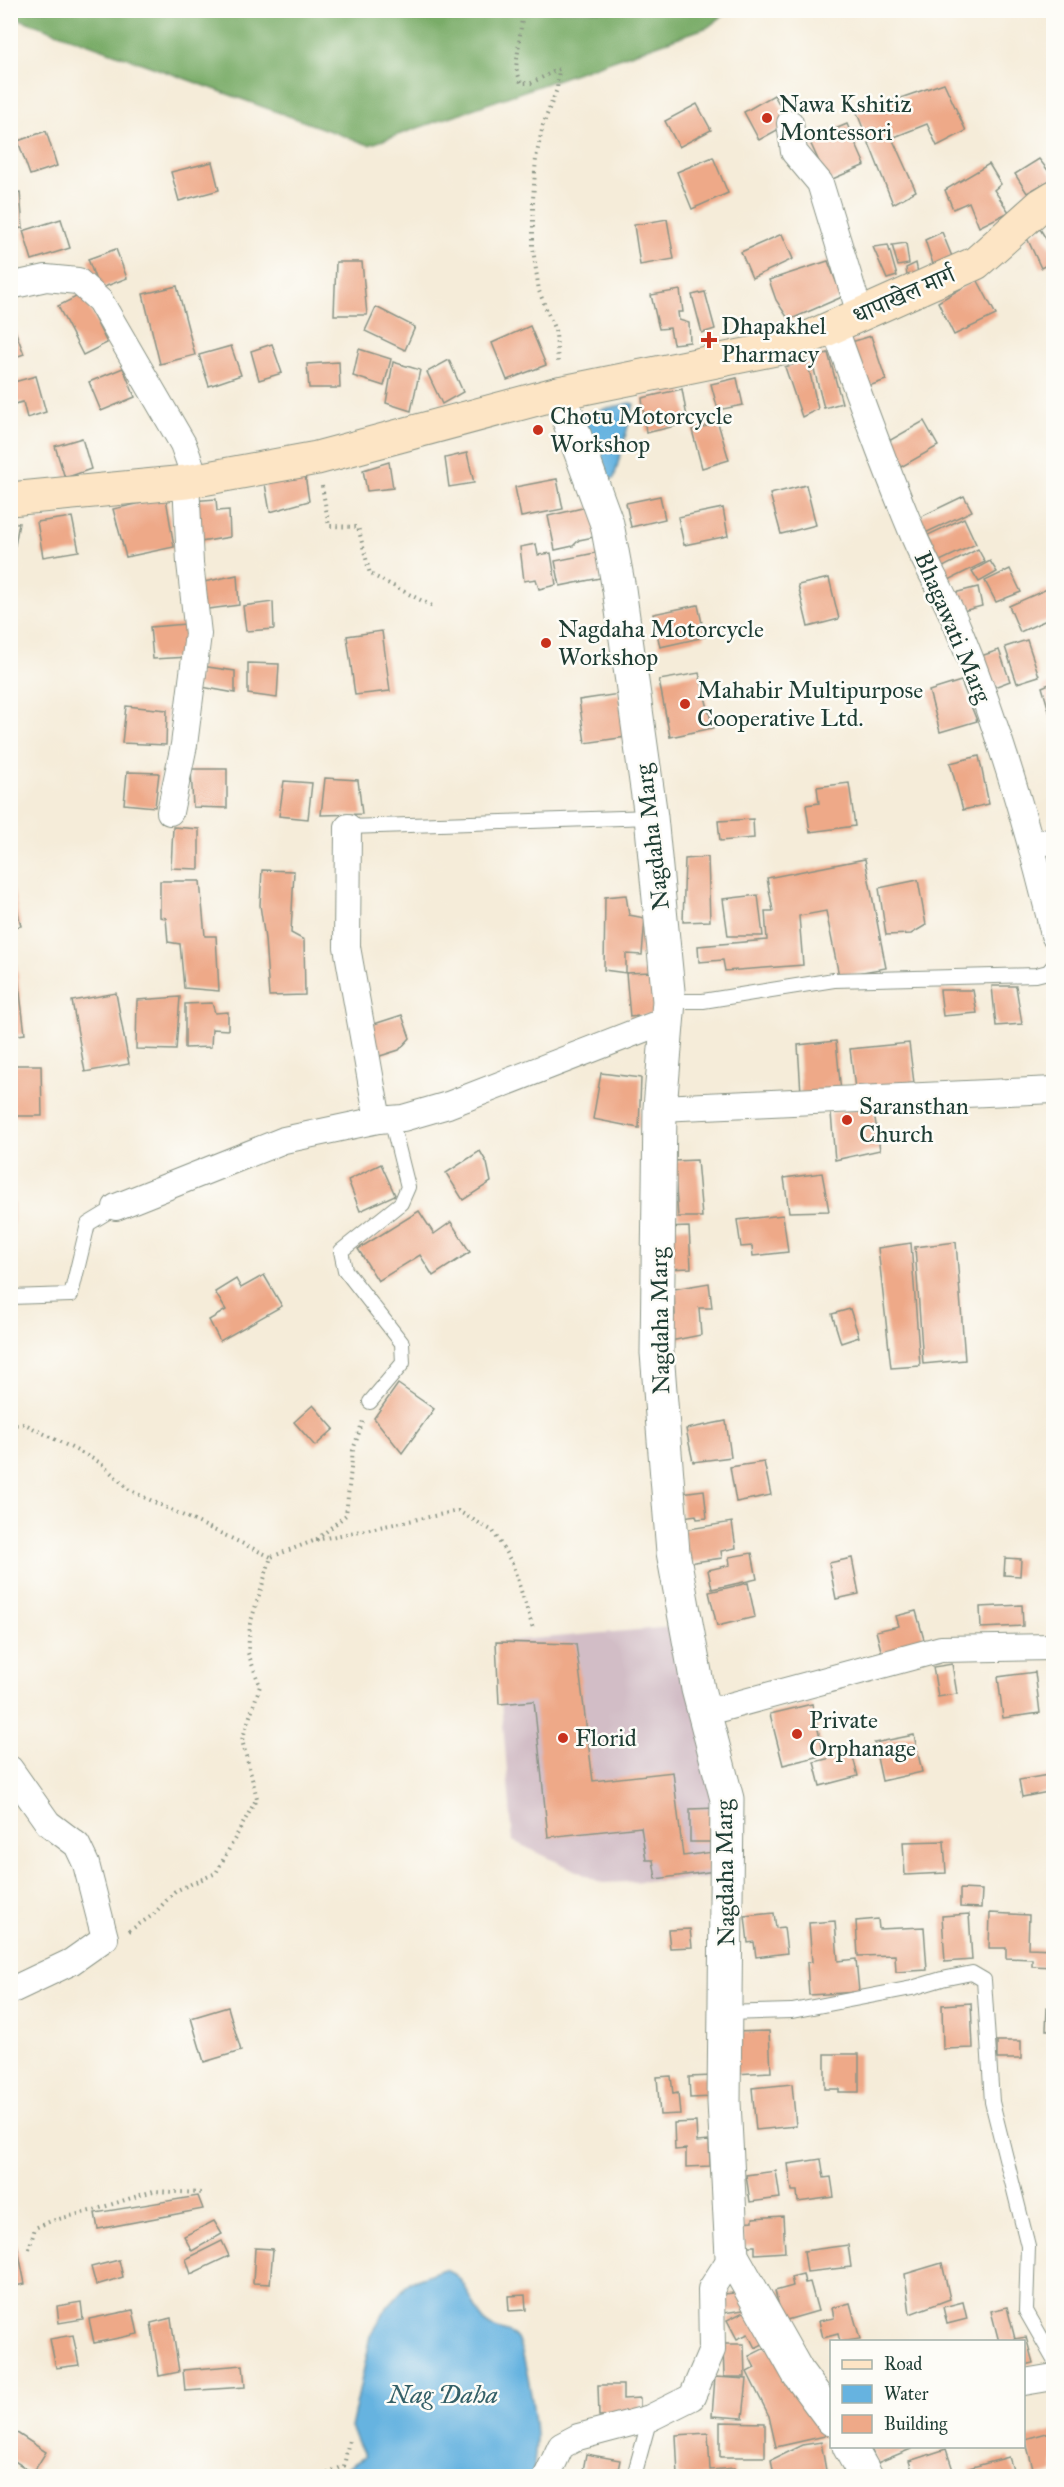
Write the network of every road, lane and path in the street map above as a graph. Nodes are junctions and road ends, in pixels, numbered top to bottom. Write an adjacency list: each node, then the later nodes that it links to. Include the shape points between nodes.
1 (523, 10): 6 (path, via 516,68 521,83 531,83 559,69 560,74 543,125 533,199 533,249 539,291 556,333)
2 (790, 123): 5 (street, Bhagawati Marg, via 794,152 820,183)
3 (1053, 197): 5 (main road, धापाखेल मार्ग, via 976,263)
4 (10, 286): 8 (street, via 46,278 78,281 100,301 183,444)
5 (847, 320): 6 (main road, धापाखेल मार्ग, via 790,345); 14 (street, Bhagawati Marg, via 868,422 914,536 958,626)
6 (559, 393): 7 (main road, धापाखेल मार्ग); 12 (street, Nagdaha Marg, via 607,524)
7 (317, 458): 8 (main road, धापाखेल मार्ग); 10 (path, via 329,526 358,527 370,573)
8 (191, 481): 9 (main road, धापाखेल मार्ग); 11 (street, via 190,562 198,634 184,745)
9 (10, 499)
10 (432, 606)
11 (170, 812)
12 (651, 817): 13 (lane); 17 (street, Nagdaha Marg)
13 (348, 827): 20 (street, via 347,947)
14 (1043, 842): 15 (street, Bhagawati Marg)
15 (1053, 935)
16 (1053, 965): 17 (lane, via 1048,972 1036,975 834,980)
17 (668, 1010): 19 (street, Nagdaha Marg); 20 (street, via 448,1105)
18 (1053, 1090): 19 (street)
19 (660, 1108): 29 (street, Nagdaha Marg, via 657,1353 673,1552)
20 (384, 1120): 21 (street, via 284,1140); 23 (lane, via 408,1186 401,1203 341,1251 345,1270 402,1343 403,1363)
21 (116, 1207): 22 (lane, via 88,1224 71,1295)
22 (10, 1297)
23 (370, 1402): 25 (path, via 353,1450 346,1515)
24 (10, 1425): 26 (path, via 25,1424 99,1462 132,1491)
25 (315, 1540): 26 (path); 27 (path, via 458,1511 492,1531 512,1563)
26 (271, 1557): 31 (path, via 250,1624 248,1653 260,1686 242,1740 257,1798 216,1873 175,1891 153,1916)
27 (534, 1631)
28 (1053, 1647): 29 (street, via 941,1649)
29 (704, 1713): 33 (street, Nagdaha Marg, via 728,1799)
30 (10, 1770): 32 (street, via 48,1823 77,1845 86,1864 105,1938 71,1962)
31 (129, 1931)
32 (10, 1991)
33 (725, 2013): 36 (street, Nagdaha Marg, via 724,2102); 37 (lane, via 792,2011 972,1973 984,1980 992,2102 1028,2246 1026,2311)
34 (204, 2193): 35 (path, via 153,2191 51,2221 35,2228)
35 (29, 2249)
36 (732, 2256): 40 (street, via 711,2289 712,2350 692,2397); 41 (street, via 798,2373)
37 (1053, 2360)
38 (1053, 2377): 39 (street)
39 (1025, 2382)
40 (650, 2418): 45 (street, via 561,2446); 46 (lane)
41 (830, 2418)
42 (349, 2440): 44 (path, via 344,2466)
43 (850, 2448): 47 (street)
44 (322, 2476)
45 (547, 2476)
46 (634, 2476)
47 (866, 2476)

